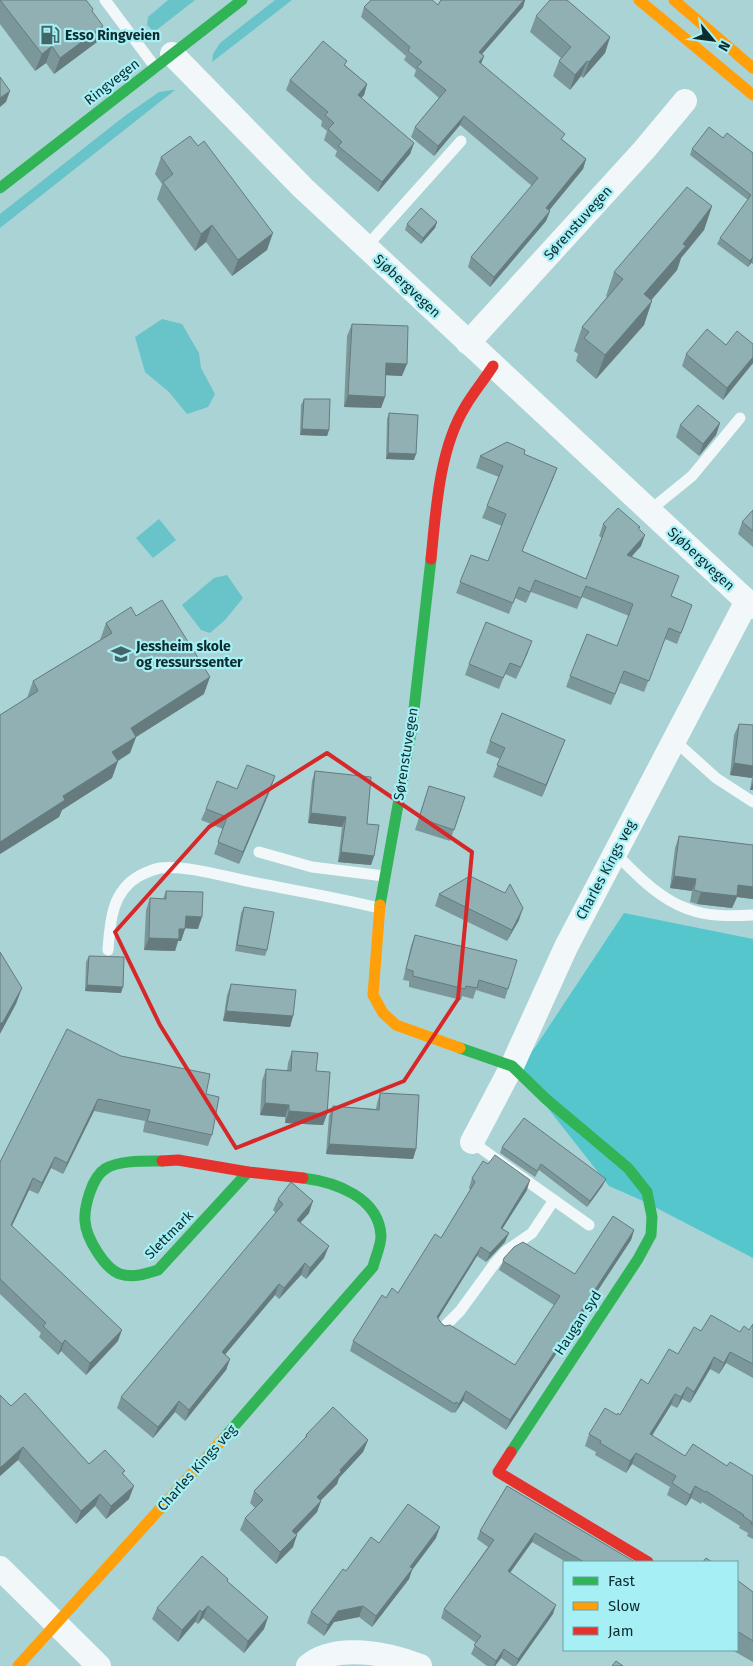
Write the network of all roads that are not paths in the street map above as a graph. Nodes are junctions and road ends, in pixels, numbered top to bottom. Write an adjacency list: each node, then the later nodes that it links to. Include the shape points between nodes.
1 (105, 0): 5 (lane)
2 (242, 0): 5 (street, Ringvegen)
3 (639, 0): 7 (street)
4 (674, 0): 6 (street)
5 (164, 60): 10 (street, Ringvegen); 11 (street, Sjøbergvegen)
6 (753, 68)
7 (753, 96)
8 (685, 100): 12 (street, Sørenstuvegen, via 644,150)
9 (461, 141): 11 (lane)
10 (0, 188)
11 (366, 247): 12 (street, Sjøbergvegen)
12 (468, 343): 13 (street, Sjøbergvegen)
13 (493, 366): 15 (street, Sjøbergvegen); 21 (street, Sørenstuvegen, via 464,408 451,438 439,486 412,727)
14 (740, 418): 15 (lane, via 692,476)
15 (649, 511): 16 (street, Sjøbergvegen)
16 (750, 604): 17 (street, Charles Kings veg)
17 (675, 741): 18 (lane, via 716,778); 20 (street, Charles Kings veg)
18 (753, 802)
19 (259, 852): 21 (lane, via 312,867)
20 (615, 854): 23 (lane, via 646,883 688,910 715,915); 25 (street, Charles Kings veg, via 566,947)
21 (384, 876): 22 (street, Sørenstuvegen)
22 (379, 908): 24 (lane, via 214,874 159,868 138,877 121,892 110,924); 25 (street, Sørenstuvegen, via 373,995 384,1013 396,1025 417,1034)
23 (753, 915)
24 (108, 950)
25 (512, 1066): 26 (street, Charles Kings veg); 32 (street, Haugan syd, via 628,1168 647,1192 652,1217 651,1235 638,1259 498,1472)
26 (472, 1142): 28 (lane)
27 (248, 1172): 27 (street, Slettmark, via 178,1160 126,1162 104,1169 90,1189 85,1222 92,1242 105,1264 120,1274 138,1276 158,1270); 30 (street, Slettmark, via 324,1181 355,1194 375,1214 381,1237)
28 (554, 1200): 29 (lane); 31 (lane, via 532,1233 501,1257)
29 (589, 1225)
30 (373, 1266): 34 (street, Charles Kings veg, via 193,1473)
31 (443, 1328)
32 (646, 1561)
33 (0, 1568): 34 (street)
34 (55, 1624): 35 (street, Charles Kings veg); 36 (street)
35 (18, 1666)
36 (99, 1666)
37 (308, 1666): 38 (street, via 325,1655 366,1652 403,1659)
38 (420, 1666)

